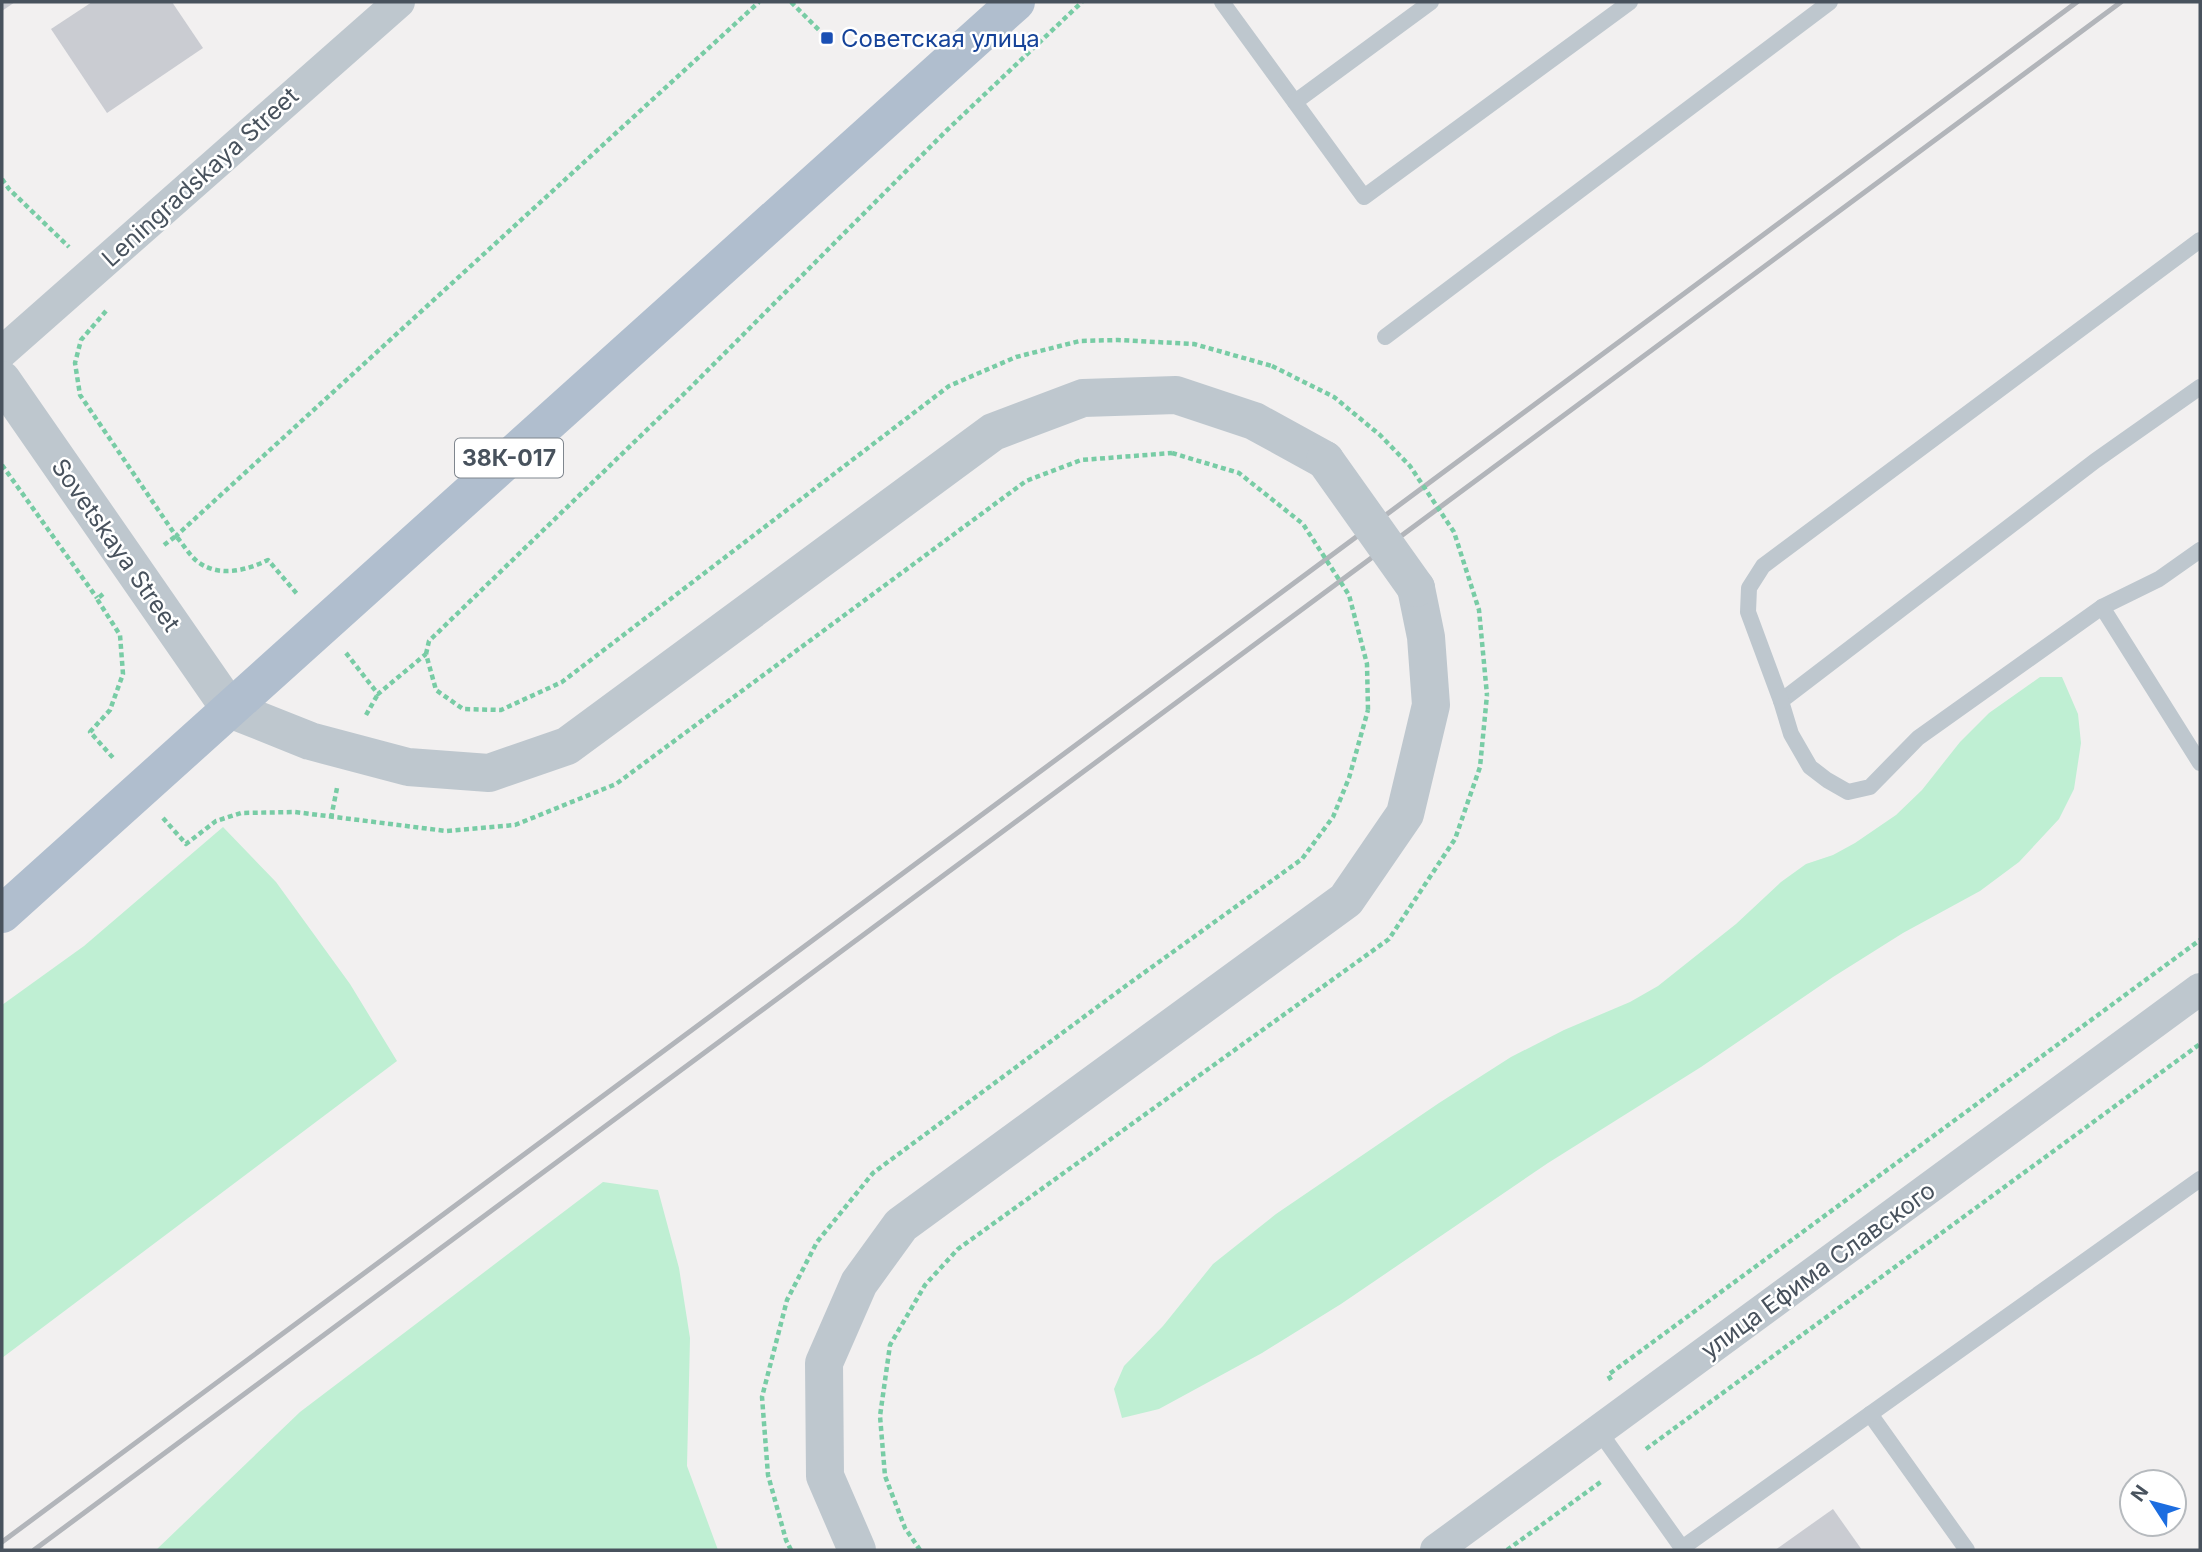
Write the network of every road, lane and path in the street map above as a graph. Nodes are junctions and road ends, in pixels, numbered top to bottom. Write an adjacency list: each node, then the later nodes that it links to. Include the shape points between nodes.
1 (399, 2): 14 (street, Leningradskaya Street)
2 (759, 2): 20 (path)
3 (791, 2): 10 (path)
4 (1016, 2): 25 (main road, 38К-017)
5 (1082, 2): 26 (path, via 429,642)
6 (1431, 2): 11 (lane)
7 (1630, 2): 11 (lane, via 1364,197)
8 (1830, 2): 15 (lane)
9 (1229, 4): 11 (lane)
10 (827, 38)
11 (1295, 102)
12 (2, 179): 14 (path)
13 (2200, 240): 27 (lane, via 1763,566 1749,589 1748,612)
14 (94, 271): 16 (street, Leningradskaya Street); 20 (path, via 122,298 81,340 75,363 80,395)
15 (1385, 337)
16 (2, 352)
17 (2, 380): 22 (street, Sovetskaya Street)
18 (2200, 387): 27 (lane, via 2084,469)
19 (2, 465): 23 (path)
20 (176, 536): 22 (path); 25 (path, via 198,562 222,572 248,570 268,560)
21 (2200, 550): 24 (lane, via 2159,579)
22 (133, 569): 23 (path); 28 (street, Sovetskaya Street)
23 (97, 599): 31 (path, via 120,635 123,674 110,710 90,732)
24 (2102, 607): 27 (lane, via 1918,738 1871,787 1848,792 1810,767 1791,734); 30 (lane)
25 (323, 625): 26 (path, via 378,694); 28 (main road, 38К-017)
26 (426, 654): 41 (path, bridge, via 436,690 463,709 501,710 562,682 949,386 1016,357 1080,341 1194,344 1272,366 1334,397 1410,466 1454,532 1479,610 1487,695 1480,766 1455,839 1389,939 958,1249 925,1285 890,1345 880,1416 885,1476 905,1528)
27 (1781, 701)
28 (230, 709): 31 (main road, 38К-017); 40 (street, bridge, via 310,741 408,767 489,773 567,746 993,432 1083,398 1176,395 1254,421 1325,460 1416,588 1426,637 1431,705 1405,814 1346,900 901,1225 859,1283 824,1363 825,1476)
29 (1368, 710): 31 (path, bridge, via 1367,664 1349,596 1303,524 1239,473 1172,453 1081,460 1026,481 617,784 515,824 446,831 295,812 241,813 216,821 186,844)
30 (2200, 763)
31 (140, 790): 32 (main road, 38К-017)
32 (2, 914)
33 (2200, 989): 37 (street, улица Ефима Славского)
34 (2200, 1044): 38 (path)
35 (2200, 1179): 36 (lane)
36 (1870, 1414): 39 (lane); 44 (lane)
37 (1598, 1431): 38 (lane); 42 (street, улица Ефима Славского)
38 (1623, 1465): 39 (lane); 43 (path)
39 (1681, 1549)
40 (857, 1550)
41 (920, 1550)
42 (1436, 1550)
43 (1507, 1550)
44 (1967, 1550)

